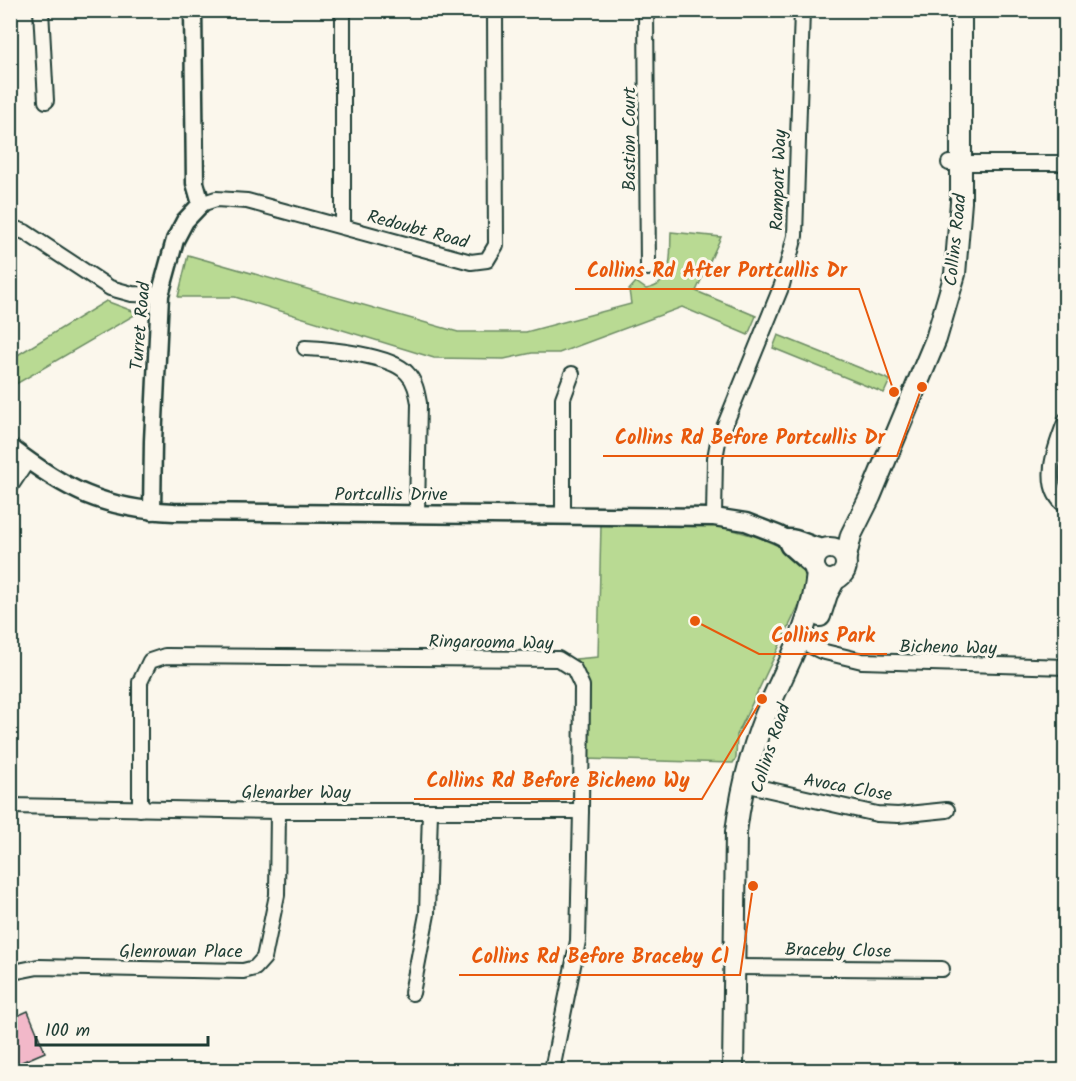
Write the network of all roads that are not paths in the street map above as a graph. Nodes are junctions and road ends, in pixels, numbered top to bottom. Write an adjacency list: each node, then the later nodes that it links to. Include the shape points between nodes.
1 (41, 10): 9 (street)
2 (193, 10): 12 (street, via 195,183)
3 (343, 10): 14 (street)
4 (495, 10): 14 (street, Redoubt Road, via 496,245 486,260 471,262)
5 (646, 10): 15 (street, Bastion Court)
6 (802, 10): 27 (street, Rampart Way, via 795,236 782,285 718,442)
7 (950, 10): 10 (main road, Collins Road)
8 (962, 10): 10 (main road, Collins Road)
9 (46, 101)
10 (955, 163): 11 (street); 29 (main road, Collins Road, via 958,248 944,317 870,497 850,535)
11 (1065, 163)
12 (201, 204): 14 (street, Redoubt Road, via 216,200 247,201); 16 (street, Turret Road, via 184,221 174,240)
13 (10, 227): 16 (street, via 25,232 110,288)
14 (343, 227)
15 (648, 268)
16 (160, 295): 24 (street, Turret Road)
17 (305, 348): 25 (street, via 343,350 392,364 406,372 416,385)
18 (572, 374): 26 (street, via 563,398)
19 (1065, 420): 23 (street, via 1051,485)
20 (10, 447): 21 (street, Portcullis Drive)
21 (28, 460): 22 (street); 24 (street, Portcullis Drive, via 82,494 124,508)
22 (10, 487)
23 (1065, 506)
24 (152, 511): 25 (street, Portcullis Drive)
25 (417, 514): 26 (street, Portcullis Drive)
26 (563, 515): 27 (street, Portcullis Drive)
27 (714, 517): 28 (street, Portcullis Drive, via 746,522)
28 (785, 538): 29 (street, Portcullis Drive); 30 (street, Portcullis Drive, via 789,546)
29 (833, 551): 30 (main road, Collins Road, via 816,556); 30 (main road, Collins Road, via 846,570 841,576)
30 (822, 573): 31 (main road, Collins Road, via 827,594)
31 (803, 643): 32 (street, Bicheno Way, via 840,656 882,663); 33 (main road, Collins Road)
32 (1065, 667)
33 (750, 786): 36 (street, Avoca Close, via 877,814); 40 (main road, Collins Road)
34 (10, 806): 35 (street, Glenarber Way)
35 (140, 809): 37 (street, Glenarber Way); 39 (street, Ringarooma Way, via 140,682 150,662 165,656 558,660 574,669 582,686)
36 (947, 810)
37 (278, 811): 38 (street, Glenarber Way); 42 (street, Glenrowan Place, via 277,895 264,958 255,968 243,971 38,967)
38 (430, 811): 39 (street, Glenarber Way); 43 (street, via 427,914)
39 (581, 811): 44 (street, Ringarooma Way, via 578,941)
40 (740, 967): 41 (street, Braceby Close); 45 (main road, Collins Road); 46 (main road, Collins Road)
41 (942, 969)
42 (18, 971)
43 (412, 993)
44 (552, 1071)
45 (734, 1071)
46 (745, 1071)

